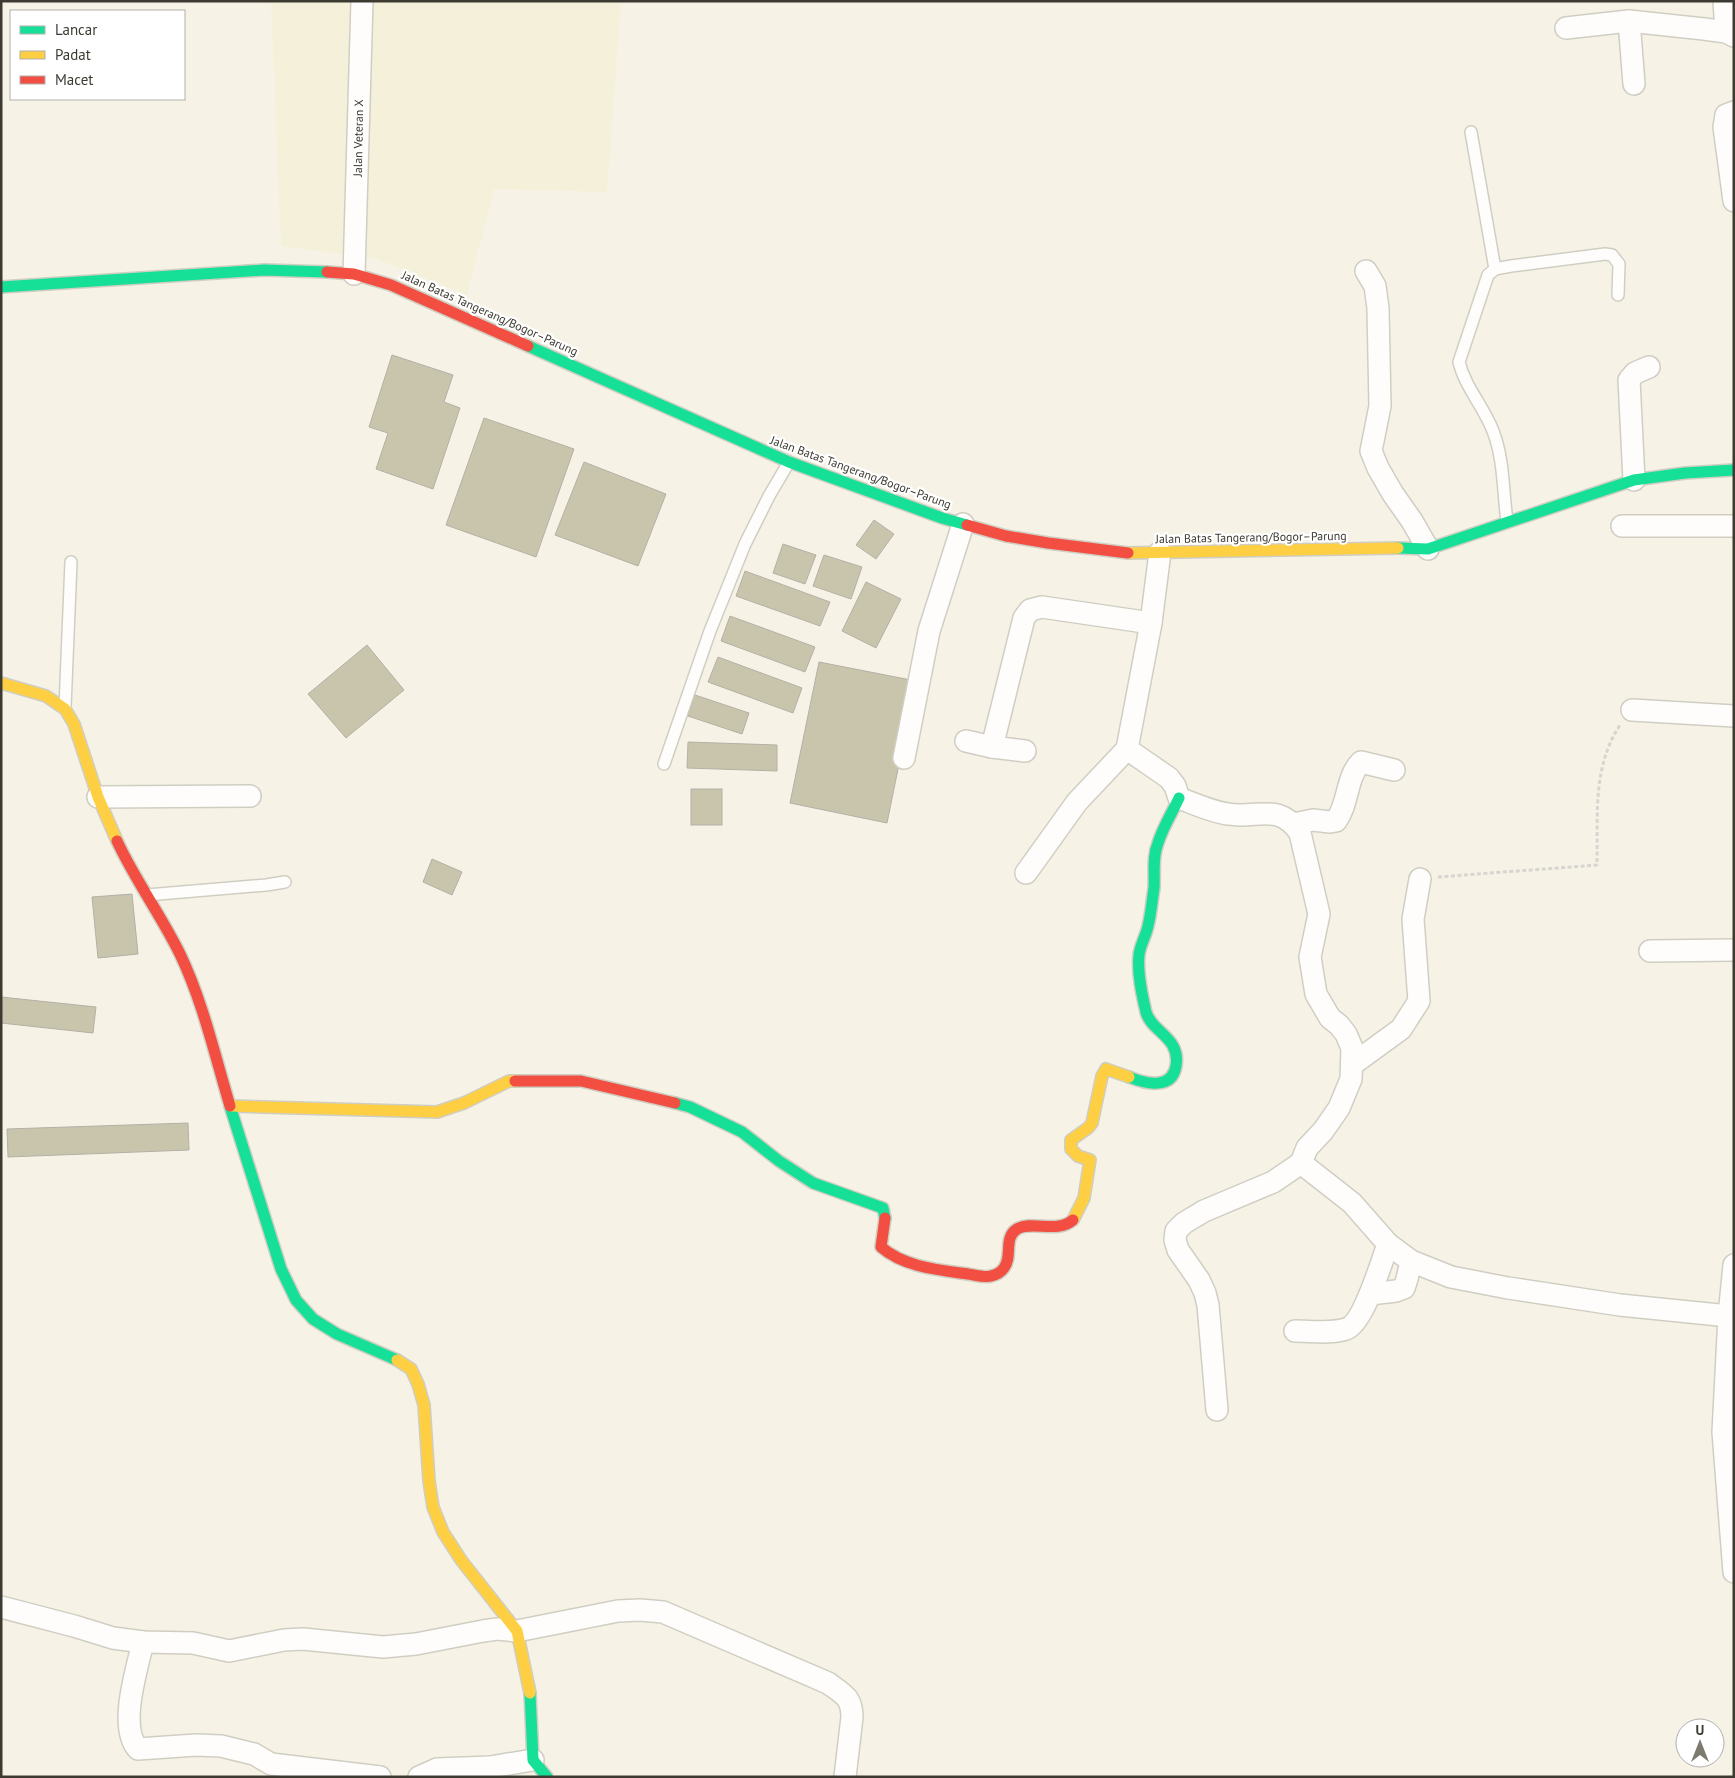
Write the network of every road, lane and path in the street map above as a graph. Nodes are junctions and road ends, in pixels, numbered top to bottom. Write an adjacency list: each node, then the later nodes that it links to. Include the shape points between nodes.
1 (362, 1): 12 (street, Jalan Veteran X)
2 (1724, 1): 5 (street)
3 (1629, 21): 4 (street); 5 (street, via 1704,28); 6 (street)
4 (1566, 28)
5 (1730, 34)
6 (1634, 84)
7 (1734, 112): 9 (street, via 1726,114 1724,127)
8 (1471, 132): 10 (lane)
9 (1734, 201)
10 (1495, 269): 14 (lane, via 1612,255 1619,264); 19 (lane, via 1483,285 1459,362 1498,444)
11 (1366, 271): 23 (street, via 1375,286 1378,308 1380,406 1371,451 1393,494)
12 (354, 274): 13 (street, Jalan Batas Tangerang/Bogor–Parung, via 264,270); 16 (street, Jalan Batas Tangerang/Bogor–Parung, via 391,285)
13 (1, 287)
14 (1618, 295)
15 (1649, 367): 18 (street, via 1635,373 1629,380)
16 (789, 462): 20 (street, Jalan Batas Tangerang/Bogor–Parung); 36 (lane, via 745,544 710,630)
17 (1734, 470): 18 (street, Jalan Batas Tangerang/Bogor–Parung)
18 (1634, 480): 19 (street, Jalan Batas Tangerang/Bogor–Parung)
19 (1507, 522): 23 (street, Jalan Batas Tangerang/Bogor–Parung)
20 (963, 524): 24 (street, Jalan Batas Tangerang/Bogor–Parung, via 1048,543 1132,553); 35 (street, via 929,632)
21 (1622, 526): 22 (street)
22 (1734, 526)
23 (1428, 549): 24 (street, Jalan Batas Tangerang/Bogor–Parung)
24 (1160, 552): 26 (street)
25 (71, 562): 28 (lane)
26 (1150, 623): 32 (street, via 1042,607 1030,610 1024,618); 33 (street)
27 (1, 683): 28 (street, via 46,696)
28 (65, 709): 39 (street, via 74,724)
29 (1632, 710): 30 (street); 43 (path, via 1607,748 1600,775 1597,865)
30 (1734, 716)
31 (966, 741): 32 (street)
32 (992, 747): 34 (street)
33 (1127, 749): 40 (street, via 1169,778); 42 (street, via 1077,802)
34 (1025, 751)
35 (904, 758)
36 (664, 764)
37 (1394, 770): 41 (street, via 1361,762 1336,821 1313,820)
38 (250, 796): 39 (street)
39 (98, 797): 45 (street)
40 (1179, 798): 41 (street, via 1228,814 1275,813); 49 (street, via 1157,844 1148,928 1139,956 1146,1013 1170,1040 1176,1068 1165,1082 1149,1084 1106,1069 1092,1123 1071,1140 1071,1149 1078,1156 1090,1160 1079,1211 1070,1223 1062,1226 1023,1226 1014,1231 1008,1248 1008,1262 1001,1273 990,1277 896,1260 880,1247 885,1216 883,1208 813,1184 742,1132 690,1108 581,1081 509,1081 437,1112)
41 (1294, 824): 48 (street, via 1300,833 1319,914 1310,957 1316,994 1330,1018 1346,1034 1352,1048)
42 (1026, 873)
43 (1420, 879): 48 (street, via 1413,919 1419,1000 1402,1029)
44 (286, 882): 45 (lane)
45 (145, 895): 49 (street, via 180,954 196,993)
46 (1734, 950): 47 (street)
47 (1650, 951)
48 (1353, 1064): 50 (street, via 1351,1079 1339,1108 1307,1148)
49 (231, 1106): 61 (street, via 281,1270 296,1300 313,1319 337,1334 411,1369 424,1405 429,1481 444,1532 461,1560)
50 (1301, 1162): 51 (street, via 1352,1203); 57 (street, via 1273,1182 1204,1211 1176,1231 1178,1250 1199,1280 1208,1305)
51 (1388, 1244): 52 (street); 54 (street)
52 (1411, 1261): 54 (street, via 1404,1288); 55 (street, via 1451,1277 1508,1288 1620,1305)
53 (1734, 1265): 55 (street)
54 (1370, 1294): 56 (street, via 1355,1323 1347,1329)
55 (1729, 1316): 58 (street)
56 (1295, 1331)
57 (1217, 1410)
58 (1728, 1438): 59 (street)
59 (1734, 1572)
60 (1, 1607): 62 (street, via 113,1638)
61 (517, 1631): 62 (street, via 497,1629 383,1647 303,1639 230,1651 193,1642); 63 (street, via 531,1698); 67 (street, via 618,1611 663,1612 828,1683 848,1698 852,1708)
62 (143, 1642): 64 (street, via 129,1714 133,1741 138,1749 221,1746 254,1754 271,1764)
63 (533, 1760): 65 (street, via 490,1767 437,1769); 66 (street)
64 (380, 1777)
65 (419, 1777)
66 (546, 1777)
67 (844, 1777)

